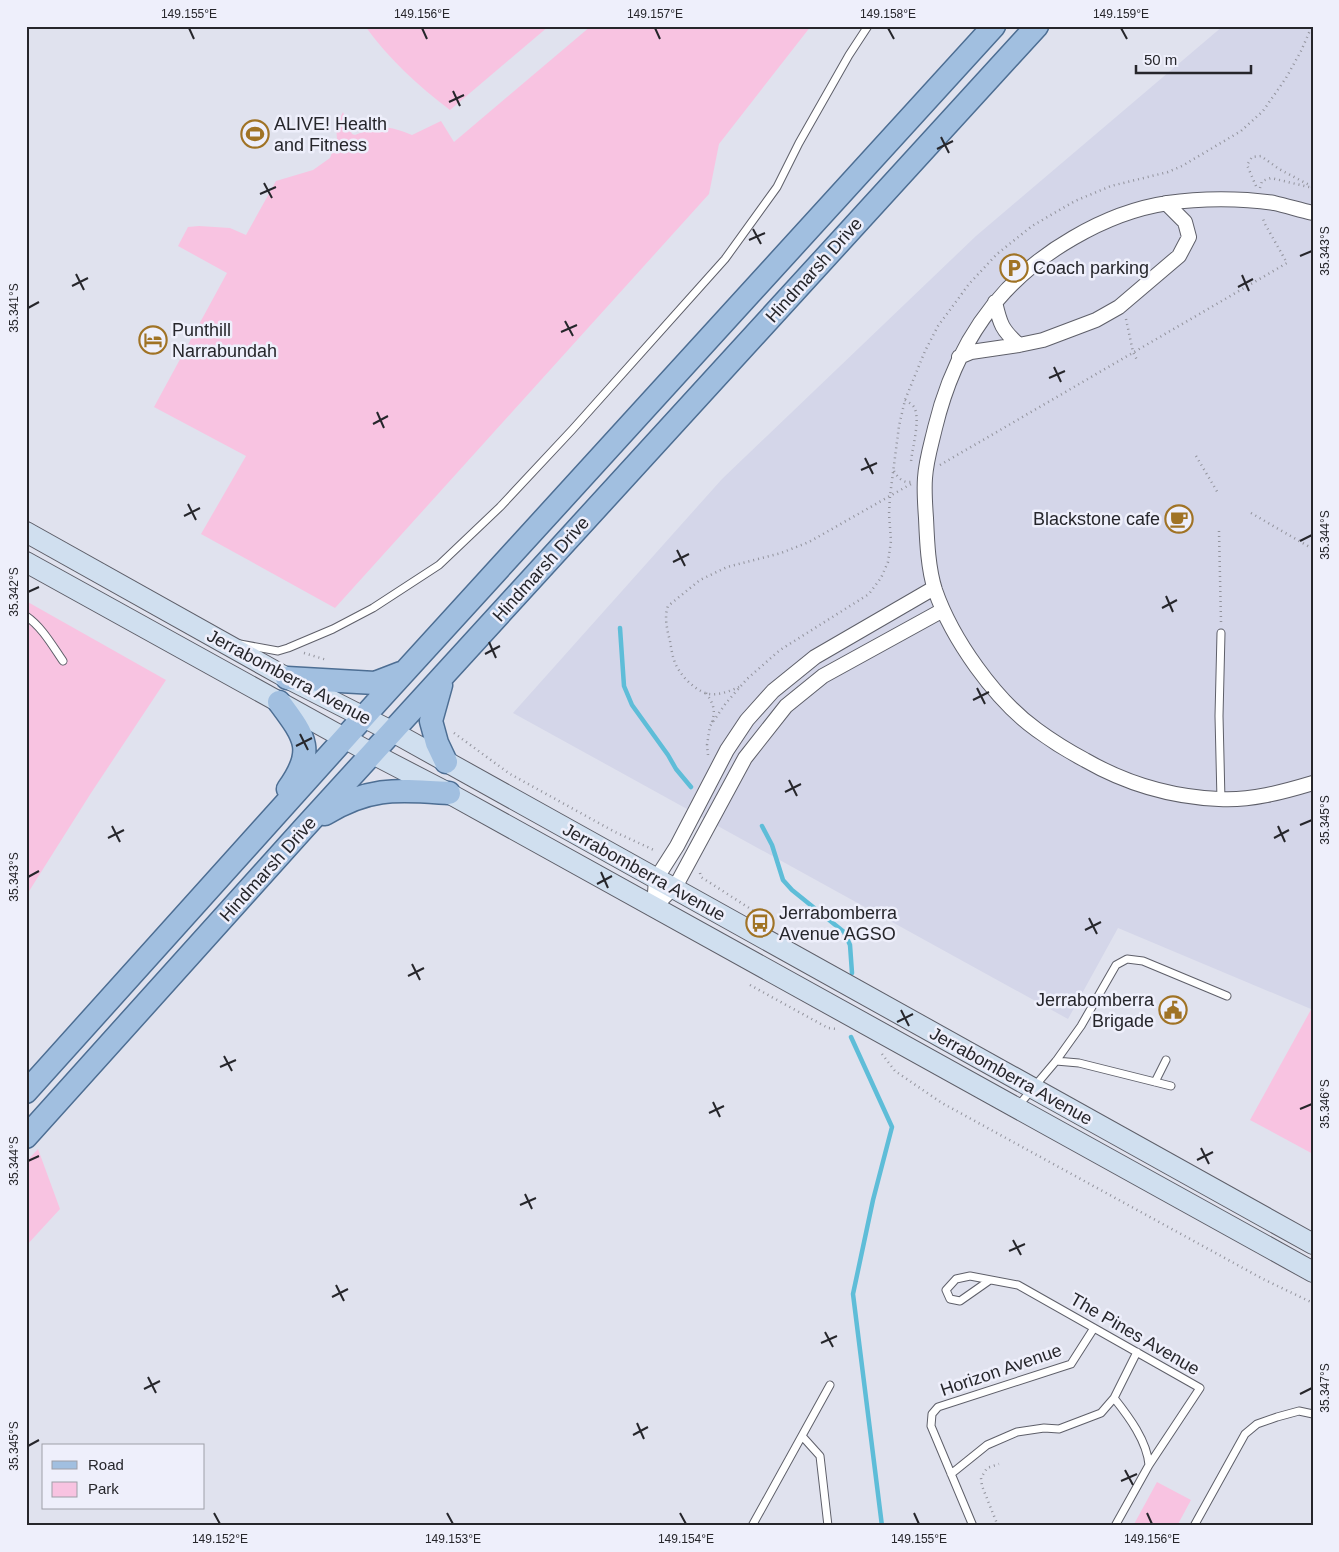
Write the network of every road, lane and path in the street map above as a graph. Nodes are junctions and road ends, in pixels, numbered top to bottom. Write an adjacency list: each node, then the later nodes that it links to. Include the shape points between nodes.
1 (868, 26): 30 (lane, via 799,142 777,187 724,259 500,507 439,565 373,608)
2 (994, 26): 33 (main road, Hindmarsh Drive)
3 (1038, 26): 34 (main road, Hindmarsh Drive)
4 (1313, 187): 4 (path, via 1261,156 1252,157 1247,165 1258,192 1262,181 1271,178)
5 (1166, 203): 7 (street, via 1201,199 1274,203); 8 (street, via 1113,218 1057,248 1032,266); 9 (street, via 1185,222 1189,237 1179,256)
6 (1260, 209): 11 (path, via 1264,224 1287,263)
7 (1313, 213)
8 (995, 302): 10 (street, via 1005,333); 12 (street)
9 (1119, 307): 10 (street, via 1077,328); 11 (path, via 1126,318)
10 (1019, 345): 12 (street, via 970,352)
11 (1133, 352): 13 (path); 17 (path)
12 (959, 357): 25 (street, via 946,388 925,475 926,527)
13 (1137, 360)
14 (905, 400): 16 (path, via 913,405 917,420)
15 (1196, 456): 19 (path)
16 (911, 464)
17 (935, 468)
18 (894, 470): 37 (path, via 901,480 918,481 809,542 727,567 700,580 668,606 668,634 674,660 687,681)
19 (1218, 492)
20 (1252, 512): 23 (path)
21 (1219, 531): 28 (path)
22 (26, 532): 29 (street, Jerrabomberra Avenue)
23 (1313, 550)
24 (26, 562): 38 (street, Jerrabomberra Avenue)
25 (934, 588): 26 (street); 53 (street, via 815,657 772,691 727,750 677,846)
26 (943, 610): 48 (street, via 989,684 1034,729 1100,768 1137,784); 53 (street, via 823,676 786,706 745,758)
27 (26, 616): 31 (lane, via 44,633)
28 (1221, 633): 48 (lane)
29 (220, 640): 30 (lane, via 278,651); 35 (street, Jerrabomberra Avenue)
30 (288, 648): 32 (path)
31 (63, 661)
32 (331, 661)
33 (406, 672): 35 (main road, via 375,683); 39 (main road, Hindmarsh Drive)
34 (443, 677): 41 (main road, Hindmarsh Drive); 45 (main road, via 431,721 436,743)
35 (287, 678): 39 (street, Jerrabomberra Avenue)
36 (741, 687): 37 (path, via 728,692)
37 (706, 693): 40 (path, via 714,714)
38 (279, 702): 43 (street, Jerrabomberra Avenue); 51 (main road, via 300,734 305,750 303,765)
39 (364, 717): 41 (street, Jerrabomberra Avenue); 43 (main road, Hindmarsh Drive)
40 (710, 726)
41 (393, 732): 44 (main road, Hindmarsh Drive); 45 (street, Jerrabomberra Avenue)
42 (452, 732): 50 (path, via 510,774 615,832 654,851)
43 (346, 739): 44 (street, Jerrabomberra Avenue); 51 (main road, Hindmarsh Drive)
44 (373, 754): 47 (street, Jerrabomberra Avenue); 49 (main road, Hindmarsh Drive)
45 (446, 762): 53 (street, Jerrabomberra Avenue)
46 (1313, 783): 48 (street, via 1291,790)
47 (449, 793): 49 (main road, via 384,790 347,802); 55 (street, Jerrabomberra Avenue)
48 (1221, 800)
49 (304, 828): 71 (main road, Hindmarsh Drive)
50 (663, 850)
51 (234, 863): 69 (main road, Hindmarsh Drive)
52 (700, 866): 56 (path, via 701,877)
53 (665, 884): 54 (street, Jerrabomberra Avenue); 55 (street)
54 (705, 906): 57 (street); 68 (street, Jerrabomberra Avenue)
55 (654, 907): 57 (street, Jerrabomberra Avenue)
56 (764, 917)
57 (693, 929): 58 (street, Jerrabomberra Avenue)
58 (791, 983): 61 (path); 70 (street, Jerrabomberra Avenue)
59 (750, 985): 61 (path)
60 (1227, 996): 65 (lane, via 1143,961 1127,959 1116,965 1081,1026)
61 (781, 1002): 62 (path, via 828,1028)
62 (837, 1029)
63 (876, 1048): 75 (path, via 895,1071 942,1103 1263,1279)
64 (1166, 1060): 66 (lane)
65 (1056, 1061): 66 (lane, via 1079,1063); 68 (lane)
66 (1155, 1082): 67 (lane)
67 (1171, 1086)
68 (1032, 1088): 70 (lane); 72 (street, Jerrabomberra Avenue)
69 (26, 1092)
70 (1017, 1108): 73 (street, Jerrabomberra Avenue)
71 (26, 1136)
72 (1313, 1244)
73 (1313, 1272)
74 (990, 1280): 74 (lane, The Pines Avenue, via 960,1301 950,1299 946,1290 956,1279 970,1276); 76 (lane, The Pines Avenue, via 1018,1285)
75 (1313, 1303)
76 (1094, 1328): 77 (lane, The Pines Avenue); 84 (lane, Horizon Avenue, via 1071,1364 938,1407 932,1414 931,1426)
77 (1137, 1352): 79 (lane); 83 (lane, The Pines Avenue, via 1200,1388)
78 (830, 1385): 81 (lane)
79 (1114, 1398): 83 (lane, via 1127,1414 1148,1453); 84 (lane, via 1101,1413 1059,1429 1016,1432 987,1445)
80 (1313, 1414): 90 (lane, via 1299,1411 1277,1417 1257,1424 1245,1434)
81 (802, 1436): 85 (lane); 86 (lane, via 820,1456)
82 (999, 1464): 88 (path, via 987,1468 981,1478)
83 (1149, 1465): 89 (lane, The Pines Avenue)
84 (951, 1474): 87 (lane, Horizon Avenue)
85 (752, 1526)
86 (828, 1526)
87 (973, 1526)
88 (998, 1526)
89 (1115, 1526)
90 (1194, 1526)

